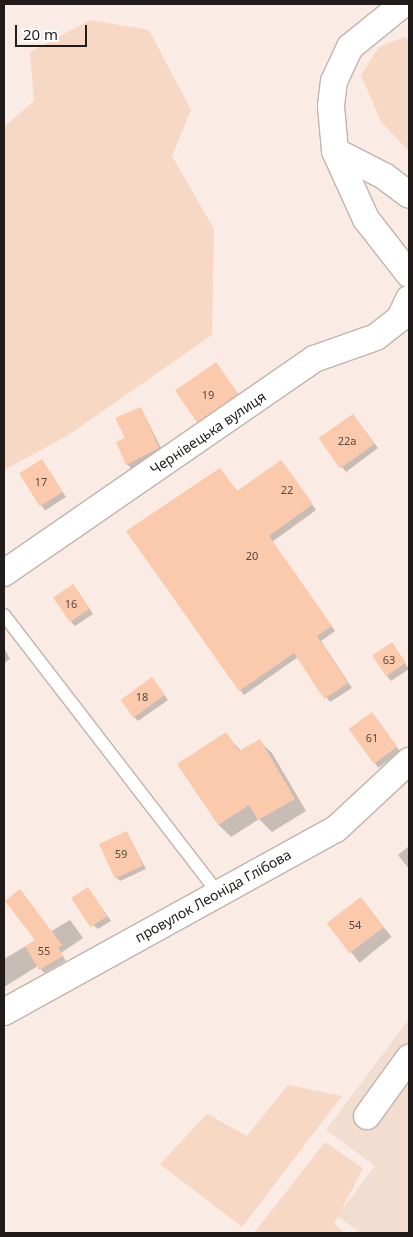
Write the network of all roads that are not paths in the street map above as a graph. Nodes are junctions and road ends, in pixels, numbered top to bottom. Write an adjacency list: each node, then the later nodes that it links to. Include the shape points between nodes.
1 (403, 4): 2 (street, via 350,47 334,81 331,106)
2 (335, 151): 3 (street, via 384,176); 4 (street, via 366,219)
3 (409, 195)
4 (409, 274)
5 (409, 299): 6 (street, Чернівецька вулиця, via 400,318 376,337 314,359)
6 (4, 573)
7 (4, 615): 9 (lane)
8 (406, 772): 9 (street, провулок Леоніда Глібова, via 336,829)
9 (218, 893): 10 (street, провулок Леоніда Глібова)
10 (4, 1012)
11 (409, 1058): 12 (street)
12 (367, 1116)

